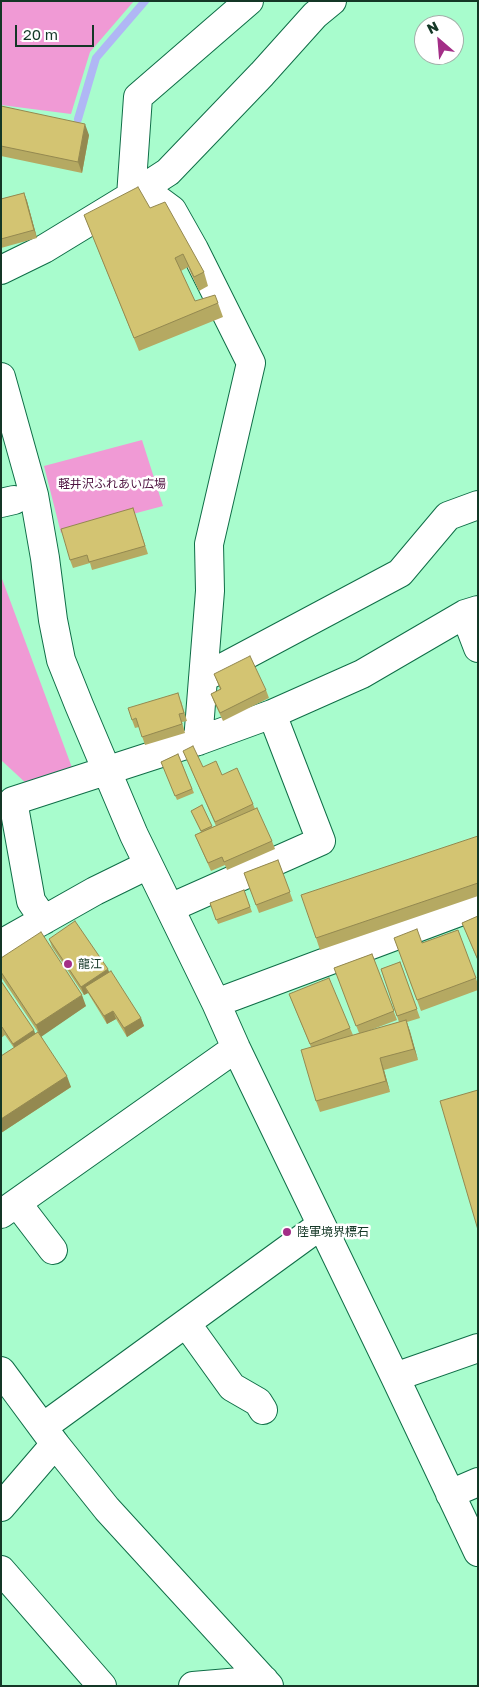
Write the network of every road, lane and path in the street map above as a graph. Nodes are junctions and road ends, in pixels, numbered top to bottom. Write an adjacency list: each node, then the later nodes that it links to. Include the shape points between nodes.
1 (249, 1): 3 (street, via 138,97)
2 (332, 1): 3 (street, via 315,15 168,172)
3 (132, 196): 4 (street); 10 (street, via 153,196 172,210 251,363 210,544)
4 (1, 270)
5 (1, 377): 6 (street)
6 (6, 411): 13 (street, via 34,495 61,660)
7 (478, 505): 10 (street, via 448,516 400,573)
8 (471, 612): 9 (street); 11 (street, via 362,674)
9 (478, 648)
10 (203, 678): 12 (street)
11 (272, 714): 12 (street); 16 (street, via 321,841)
12 (198, 741): 13 (street)
13 (106, 770): 14 (street); 17 (street, via 13,801 31,901)
14 (148, 865): 16 (street); 17 (street)
15 (478, 905): 19 (street)
16 (170, 908): 19 (street)
17 (44, 920): 18 (street)
18 (1, 944)
19 (216, 1003): 20 (street)
20 (236, 1048): 21 (street); 22 (street)
21 (9, 1209): 23 (street)
22 (321, 1224): 24 (street); 27 (street)
23 (53, 1250)
24 (186, 1323): 28 (street, via 232,1386 258,1402); 29 (street)
25 (478, 1348): 27 (street)
26 (1, 1371): 29 (street)
27 (395, 1377): 31 (street)
28 (263, 1410)
29 (49, 1436): 32 (street); 35 (street, via 107,1509)
30 (478, 1482): 31 (street)
31 (450, 1494): 33 (street)
32 (1, 1507)
33 (478, 1552)
34 (1, 1570): 36 (street)
35 (266, 1683): 37 (street)
36 (102, 1686)
37 (194, 1686)

